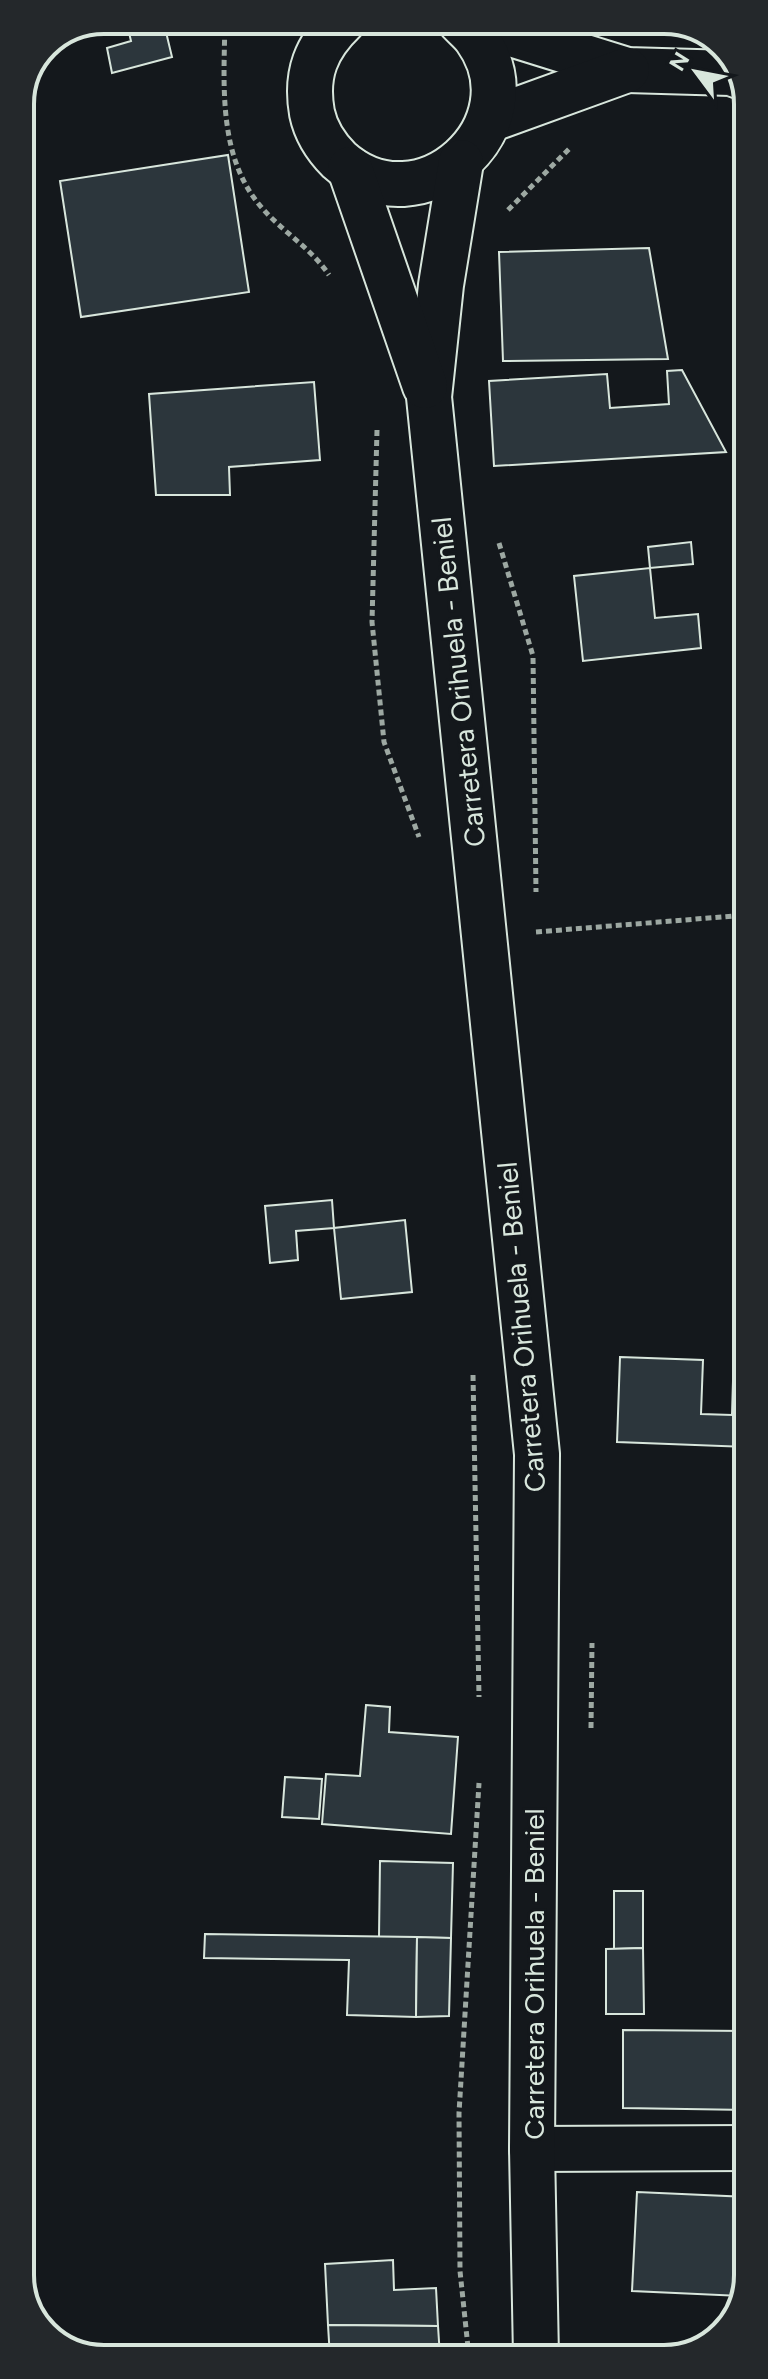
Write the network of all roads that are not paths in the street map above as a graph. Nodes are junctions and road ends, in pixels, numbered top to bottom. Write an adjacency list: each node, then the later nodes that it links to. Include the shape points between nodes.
1 (303, 34): 5 (main road)
2 (330, 34): 5 (main road)
3 (472, 34): 8 (main road, via 489,63)
4 (511, 34): 6 (main road)
5 (312, 66): 10 (main road, via 314,124 328,149)
6 (627, 70): 7 (main road); 8 (main road)
7 (727, 73)
8 (489, 120): 9 (main road)
9 (461, 162): 10 (main road, via 435,178 407,184 377,182); 11 (main road, Carretera Orihuela - Beniel)
10 (350, 169): 11 (main road, Carretera Orihuela - Beniel)
11 (429, 397): 13 (main road, Carretera Orihuela - Beniel, via 537,1454)
12 (734, 2148): 13 (main road)
13 (532, 2149): 14 (main road, Carretera Orihuela - Beniel)
14 (536, 2345)

